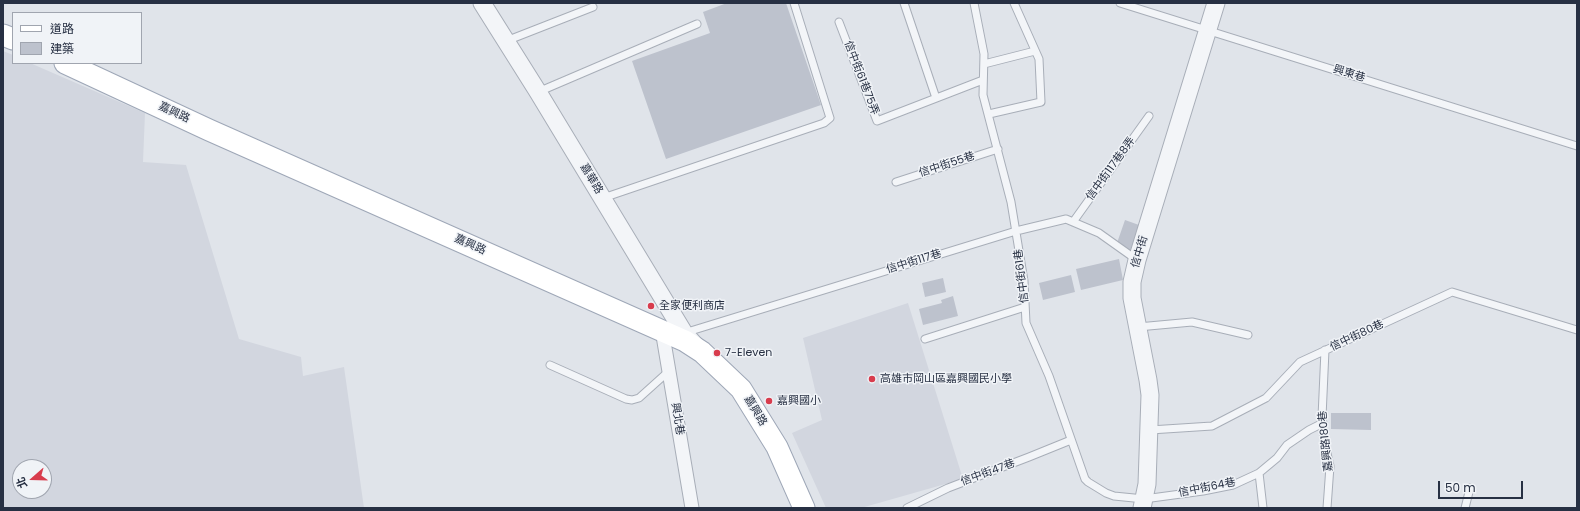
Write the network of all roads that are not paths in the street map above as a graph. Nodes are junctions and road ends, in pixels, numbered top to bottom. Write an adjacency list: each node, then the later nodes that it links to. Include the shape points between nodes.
1 (482, 3): 12 (street, 嘉華路)
2 (794, 3): 24 (lane, via 830,118 824,123)
3 (904, 3): 18 (lane)
4 (974, 3): 15 (lane, 信中街61巷)
5 (1014, 3): 13 (lane)
6 (1120, 3): 11 (lane, 興東巷)
7 (1216, 3): 11 (street, 信中街)
8 (593, 7): 12 (lane)
9 (839, 22): 18 (lane, 信中街61巷75弄, via 877,121)
10 (697, 24): 17 (lane)
11 (1208, 30): 21 (lane, 興東巷); 27 (street, 信中街)
12 (506, 41): 17 (street, 嘉華路)
13 (1035, 51): 15 (lane); 19 (lane, via 1038,59 1041,102)
14 (67, 64): 30 (main road, 嘉興路)
15 (984, 64): 16 (lane, 信中街61巷)
16 (984, 80): 18 (lane, 信中街61巷75弄); 19 (lane, 信中街61巷, via 983,95)
17 (538, 92): 24 (street, 嘉華路)
18 (936, 98)
19 (989, 114): 22 (lane, 信中街61巷)
20 (1149, 116): 25 (lane, 信中街117巷8弄)
21 (1577, 146)
22 (998, 149): 23 (lane, 信中街55巷); 26 (lane, 信中街61巷, via 1012,202)
23 (896, 182)
24 (602, 198): 32 (street, 嘉華路)
25 (1073, 222): 26 (lane, 信中街117巷, via 1066,219); 27 (lane, 信中街117巷, via 1099,233)
26 (1016, 231): 28 (lane, 信中街61巷); 32 (lane, 信中街117巷)
27 (1137, 260): 29 (street, 信中街, via 1132,282 1132,298)
28 (1026, 307): 34 (lane); 41 (lane, 信中街61巷, via 1028,329 1049,376)
29 (1137, 327): 33 (lane, via 1192,322); 40 (street, 信中街, via 1150,395)
30 (662, 330): 36 (main road, 嘉興路); 38 (street, 興北巷)
31 (1577, 330): 35 (lane, 信中街80巷, via 1452,292)
32 (684, 333): 36 (street, 嘉華路)
33 (1248, 335)
34 (925, 339)
35 (1325, 350): 39 (lane, 嘉興路180巷); 40 (lane, 信中街80巷, via 1300,362 1266,398 1212,426)
36 (702, 352): 46 (main road, 嘉興路, via 741,389 777,448)
37 (550, 365): 38 (lane, via 632,400 639,398)
38 (669, 371): 45 (street, 興北巷)
39 (1322, 423): 42 (lane, 信中街64巷, via 1288,445); 49 (lane, 嘉興路180巷, via 1330,466)
40 (1150, 430): 44 (street, 信中街, via 1147,484)
41 (1071, 440): 44 (lane, 信中街61巷, via 1088,482 1114,496); 47 (lane, 信中街47巷, via 948,488)
42 (1259, 473): 44 (lane, 信中街64巷, via 1233,485); 48 (lane)
43 (1470, 488): 50 (lane)
44 (1143, 503)
45 (692, 508)
46 (804, 508)
47 (907, 508)
48 (1263, 508)
49 (1327, 508)
50 (1465, 508)

